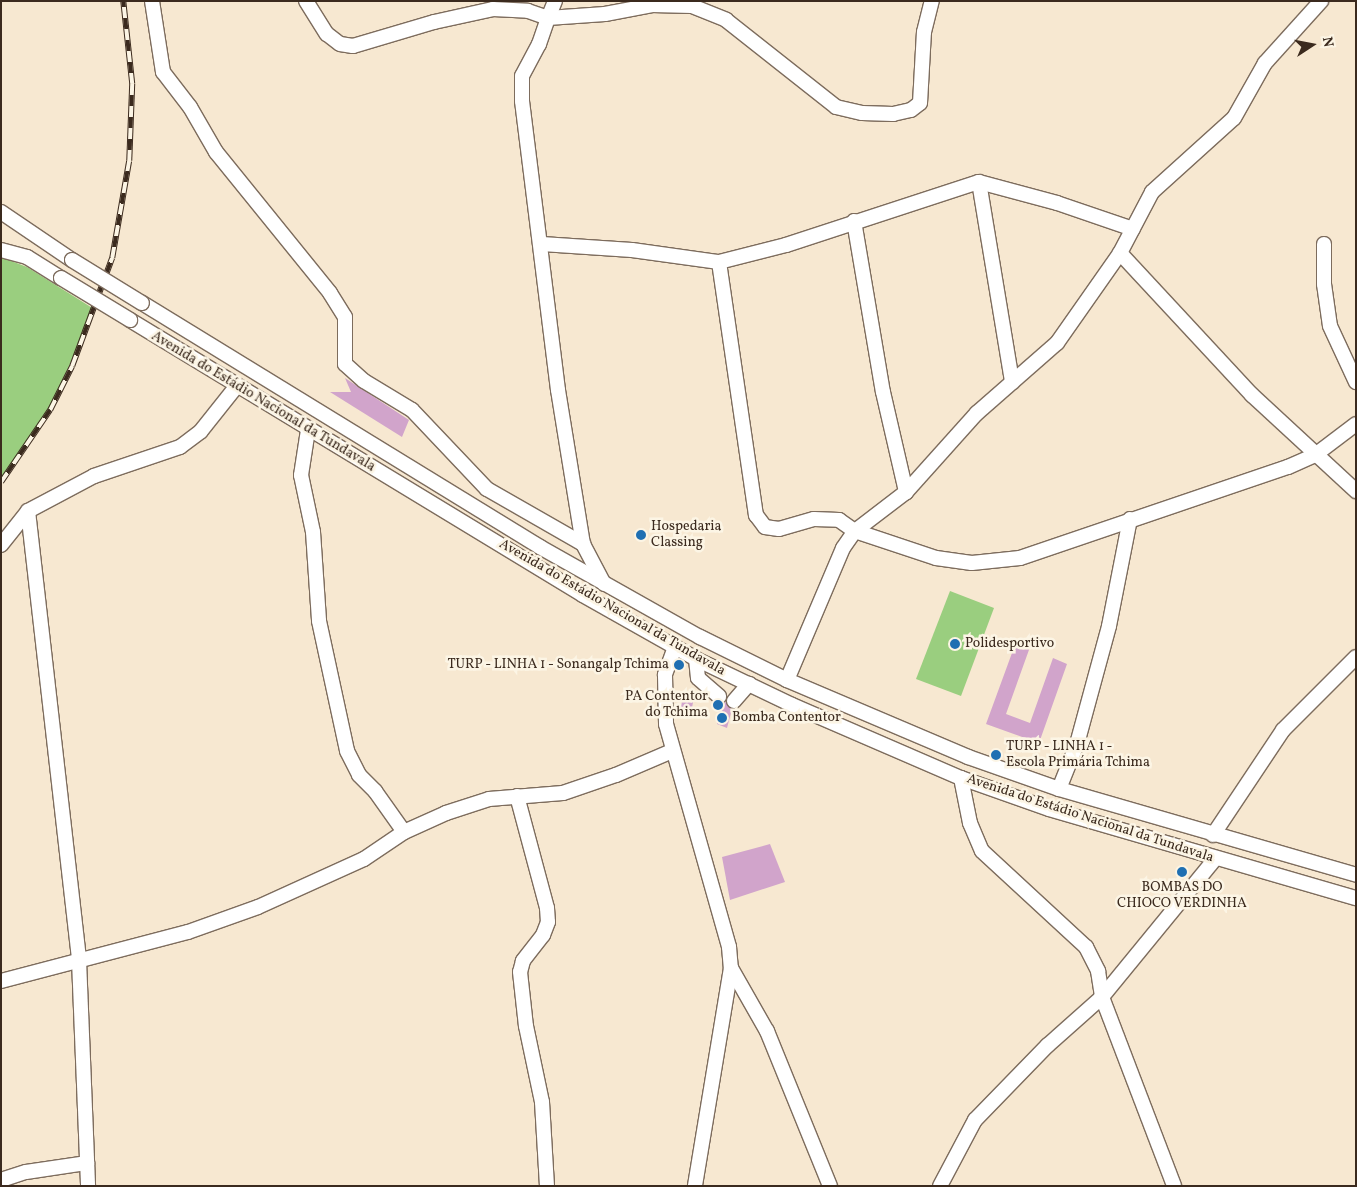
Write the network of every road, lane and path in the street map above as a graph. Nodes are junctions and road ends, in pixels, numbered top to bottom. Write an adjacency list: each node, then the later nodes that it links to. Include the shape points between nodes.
1 (152, 1): 27 (street, via 162,72 190,107 216,152 330,293 344,317 344,364 364,381 412,410 487,489)
2 (306, 1): 6 (street, via 326,34 340,44 353,46 434,22 493,9 528,12)
3 (555, 1): 6 (street)
4 (932, 1): 6 (street, via 924,32 920,103 911,110 893,114 862,113 836,107 726,20 692,6 652,6 605,14)
5 (1321, 1): 10 (street, via 1265,63 1234,118 1152,192)
6 (548, 18): 11 (street, via 540,44 522,76 522,101)
7 (979, 182): 9 (street); 10 (street, via 1057,203); 16 (street)
8 (1, 212): 29 (street, Avenida do Estádio Nacional da Tundavala, bridge, via 142,304)
9 (854, 220): 15 (street, via 786,245); 23 (street, via 884,392)
10 (1133, 229): 14 (street)
11 (542, 244): 15 (street, via 632,250); 27 (street, via 558,390)
12 (1324, 244): 17 (street, via 1324,284 1330,326)
13 (1, 250): 18 (street, Avenida do Estádio Nacional da Tundavala, bridge, via 27,258)
14 (1120, 253): 16 (street, via 1057,343); 21 (street, via 1252,395)
15 (719, 262): 26 (street, via 756,515 765,527 779,528 814,519 839,520)
16 (1012, 382): 23 (street, via 977,413)
17 (1356, 382)
18 (236, 387): 20 (street, Avenida do Estádio Nacional da Tundavala); 24 (street, via 201,431 180,447 94,476)
19 (1356, 424): 21 (street)
20 (308, 430): 30 (street, Avenida do Estádio Nacional da Tundavala); 41 (street, via 301,475 313,532 319,621 347,751 359,775 375,791)
21 (1315, 455): 22 (street); 25 (street, via 1288,467)
22 (1356, 490)
23 (906, 492): 26 (street)
24 (28, 511): 28 (street); 46 (street)
25 (1130, 519): 26 (street, via 1020,558 972,563 936,558); 39 (street, via 1109,626 1077,744)
26 (855, 531): 33 (street, via 843,548)
27 (583, 544): 29 (street)
28 (1, 545)
29 (604, 584): 33 (street, Avenida do Estádio Nacional da Tundavala)
30 (675, 647): 32 (street, Avenida do Estádio Nacional da Tundavala); 37 (street, via 664,675 663,698)
31 (1356, 657): 42 (street, via 1283,730)
32 (696, 659): 34 (street, Avenida do Estádio Nacional da Tundavala); 35 (street, via 698,678)
33 (787, 680): 39 (street, Avenida do Estádio Nacional da Tundavala, via 968,757)
34 (749, 684): 36 (street); 38 (street, Avenida do Estádio Nacional da Tundavala)
35 (719, 696)
36 (734, 701)
37 (672, 751): 40 (street, via 616,776 563,793); 47 (street, via 729,946)
38 (961, 778): 43 (street, Avenida do Estádio Nacional da Tundavala, via 1049,810); 49 (street, via 970,823 982,851 1086,947 1098,971)
39 (1059, 789): 42 (street, Avenida do Estádio Nacional da Tundavala)
40 (518, 796): 41 (street, via 489,799 463,807); 53 (street, via 547,908 548,922 543,935 523,960 520,972 526,1026 542,1102)
41 (404, 832): 46 (street, via 364,859 258,908 188,932)
42 (1213, 835): 44 (street, Avenida do Estádio Nacional da Tundavala)
43 (1215, 859): 45 (street, Avenida do Estádio Nacional da Tundavala); 49 (street)
44 (1356, 875)
45 (1356, 898)
46 (79, 960): 48 (street); 50 (street)
47 (731, 968): 54 (street); 55 (street, via 767,1031)
48 (1, 981)
49 (1102, 997): 56 (street, via 1048,1045 975,1120); 57 (street)
50 (87, 1163): 51 (street, via 26,1172); 52 (street)
51 (1, 1180)
52 (88, 1186)
53 (547, 1186)
54 (695, 1186)
55 (830, 1186)
56 (940, 1186)
57 (1174, 1186)

